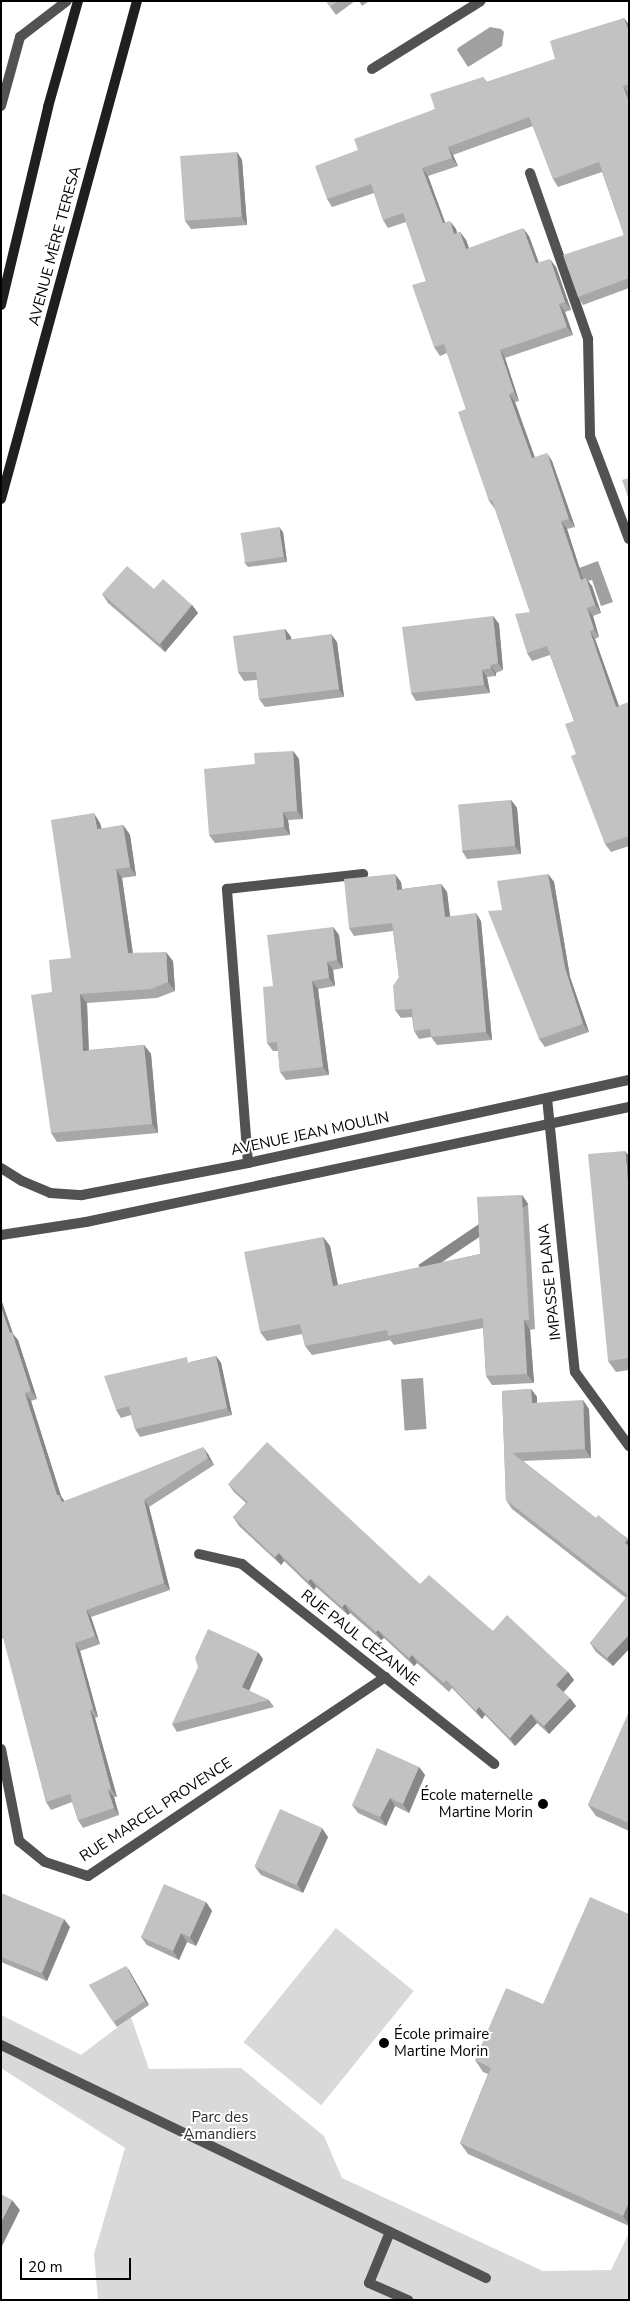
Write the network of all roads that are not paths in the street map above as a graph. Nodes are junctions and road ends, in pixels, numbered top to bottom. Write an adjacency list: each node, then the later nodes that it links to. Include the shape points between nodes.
1 (67, 1): 6 (street, via 20,37)
2 (78, 1): 8 (main road, via 48,107)
3 (137, 1): 9 (main road, AVENUE MÈRE TERESA)
4 (481, 1): 5 (street)
5 (372, 69)
6 (1, 106)
7 (530, 173): 10 (street, via 588,339 590,436)
8 (1, 305)
9 (1, 499)
10 (629, 539)
11 (363, 874): 16 (street, via 227,889)
12 (629, 1080): 13 (street, AVENUE JEAN MOULIN)
13 (547, 1098): 15 (street, IMPASSE PLANA); 16 (street, AVENUE JEAN MOULIN)
14 (629, 1106): 15 (street)
15 (549, 1123): 18 (street, via 86,1222); 19 (street, IMPASSE PLANA, via 575,1372)
16 (248, 1163): 17 (street, AVENUE JEAN MOULIN, via 82,1195 50,1192)
17 (1, 1168)
18 (1, 1235)
19 (629, 1446)
20 (199, 1554): 21 (street, RUE PAUL CÉZANNE, via 242,1564)
21 (385, 1677): 22 (street, RUE MARCEL PROVENCE, via 88,1876 45,1862 19,1841); 23 (street, RUE PAUL CÉZANNE)
22 (1, 1749)
23 (494, 1764)
24 (1, 2045): 25 (street)
25 (390, 2232): 26 (street); 27 (street, via 369,2283)
26 (486, 2278)
27 (408, 2300)

